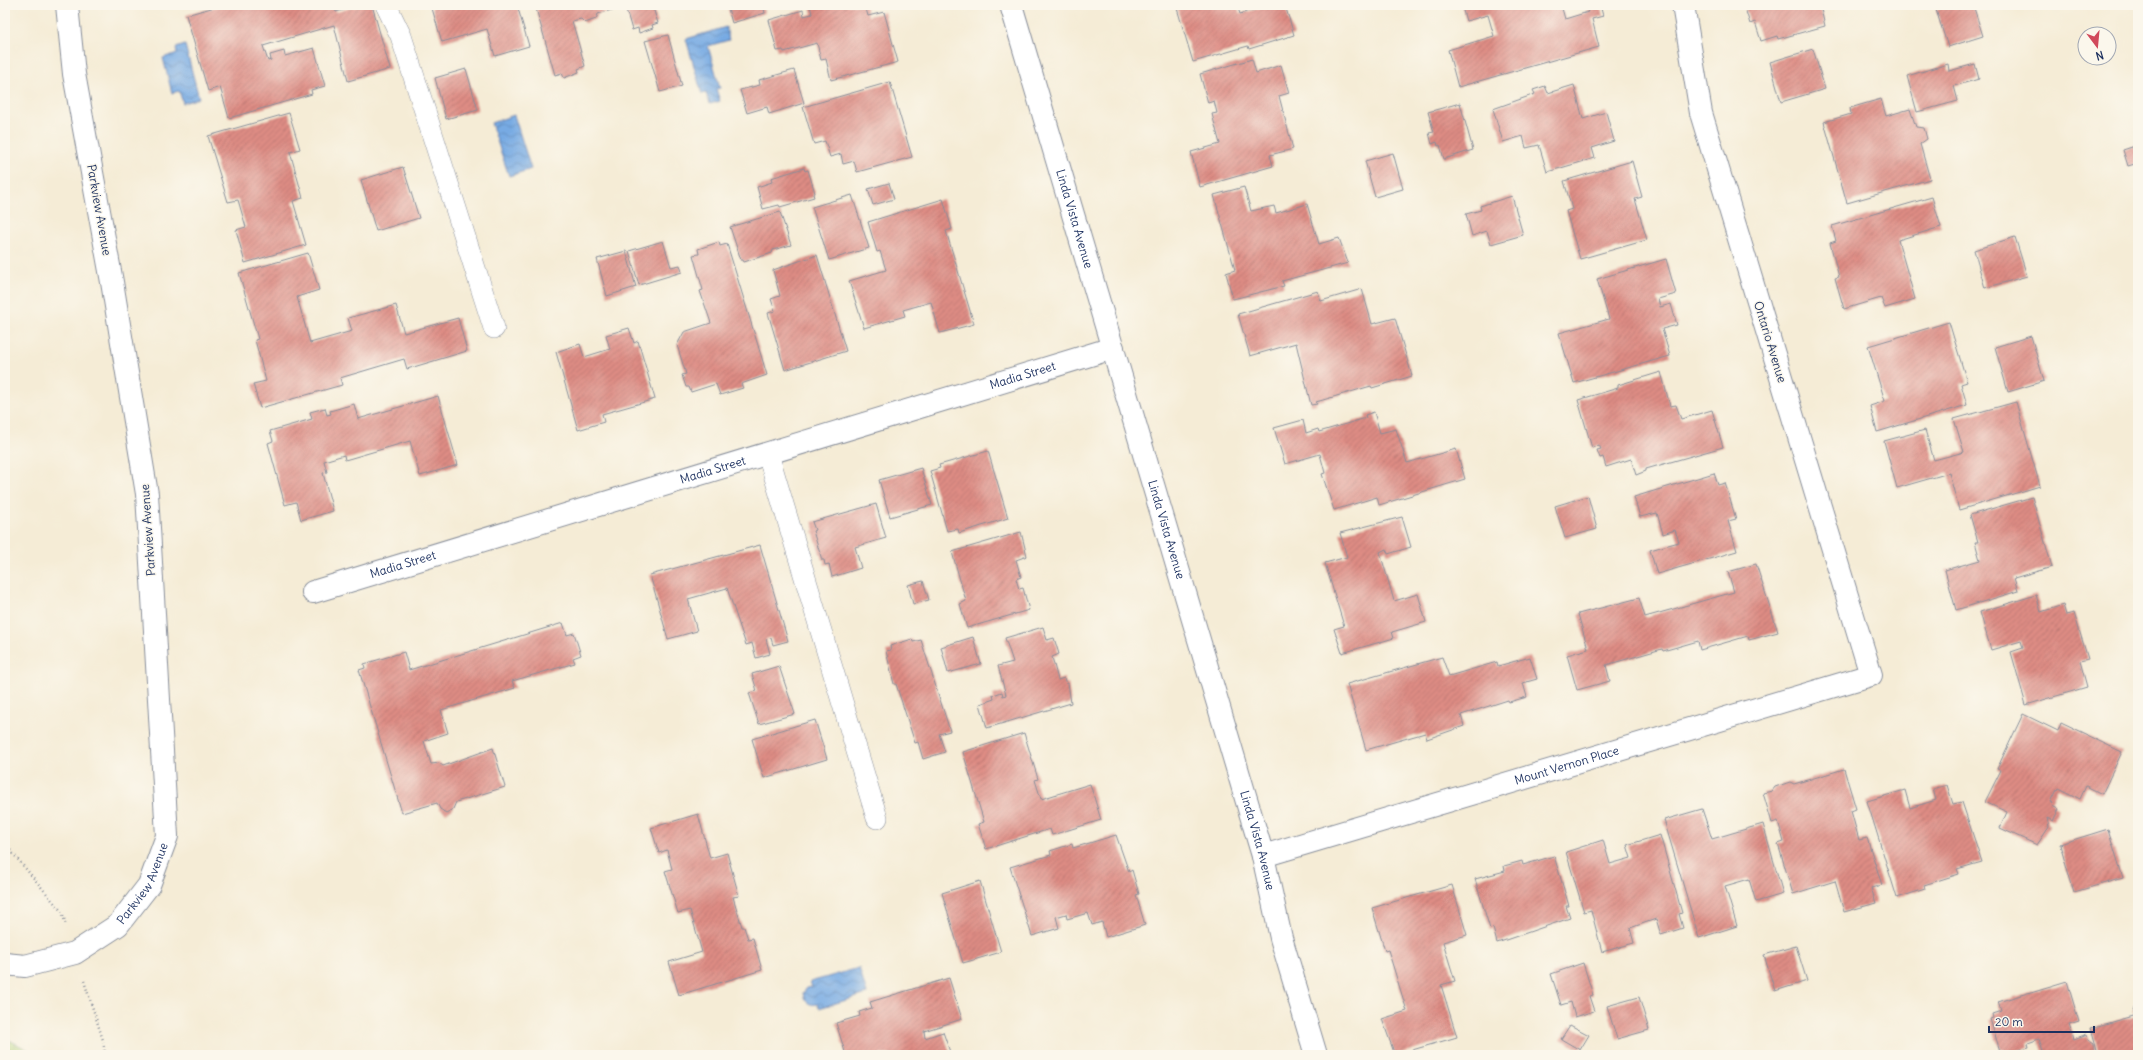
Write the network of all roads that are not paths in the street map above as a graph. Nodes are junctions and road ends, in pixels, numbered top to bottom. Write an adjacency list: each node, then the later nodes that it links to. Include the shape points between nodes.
1 (67, 5): 12 (street, Parkview Avenue, via 74,74 147,494 167,836 150,885 118,925 75,953 25,966)
2 (386, 5): 5 (lane, via 401,36)
3 (1011, 5): 6 (street, Linda Vista Avenue)
4 (1683, 5): 9 (street, Ontario Avenue, via 1700,113)
5 (494, 328)
6 (1113, 348): 7 (street, Madia Street); 11 (street, Linda Vista Avenue)
7 (768, 454): 8 (street, Madia Street); 10 (lane)
8 (313, 592)
9 (1871, 675): 11 (street, Mount Vernon Place)
10 (877, 818)
11 (1263, 856): 13 (street, Linda Vista Avenue, via 1281,938)
12 (5, 964)
13 (1316, 1055)

